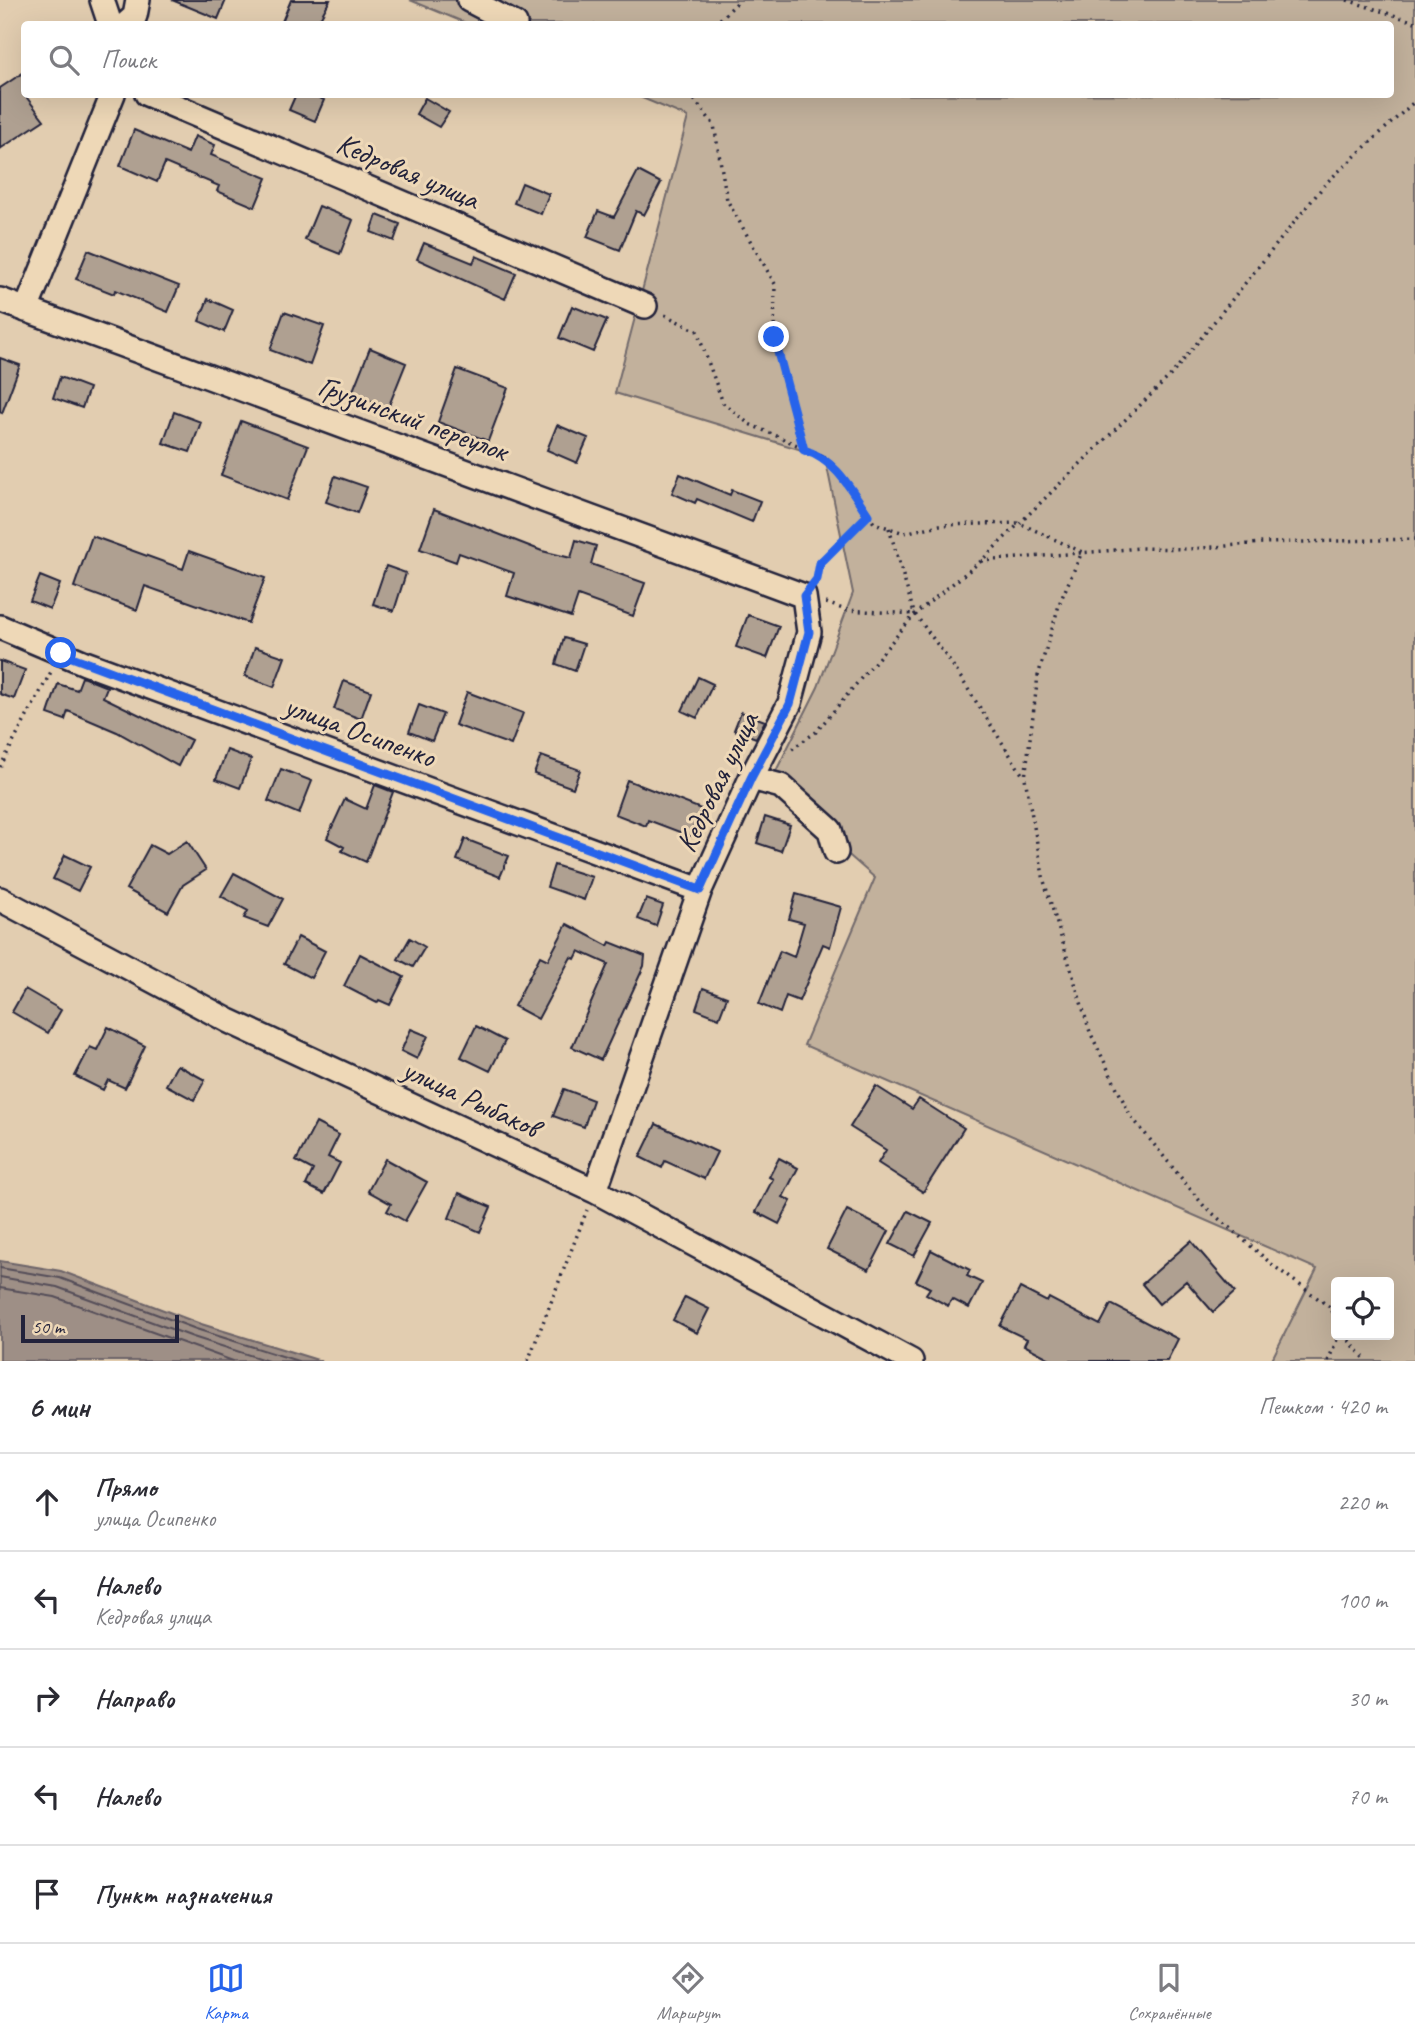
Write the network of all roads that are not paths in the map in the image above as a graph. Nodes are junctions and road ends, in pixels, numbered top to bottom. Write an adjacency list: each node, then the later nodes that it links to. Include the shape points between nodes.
1 (102, 0): 4 (street)
2 (138, 0): 5 (street)
3 (469, 0): 6 (street)
4 (109, 21)
5 (129, 21)
6 (509, 21)
7 (111, 98): 11 (street)
8 (156, 98): 10 (street, Кедровая улица)
9 (0, 300): 11 (street, Грузинский переулок)
10 (645, 306)
11 (26, 310): 12 (street, Грузинский переулок)
12 (804, 596): 14 (street, Кедровая улица, via 809,632 790,704)
13 (0, 627): 16 (street, улица Осипенко)
14 (751, 778): 15 (street, via 781,786 830,830); 16 (street, Кедровая улица)
15 (836, 852)
16 (700, 890): 18 (street, Кедровая улица)
17 (0, 899): 18 (street, улица Рыбаков, via 229,1021)
18 (595, 1191): 19 (street, улица Рыбаков)
19 (911, 1361)

